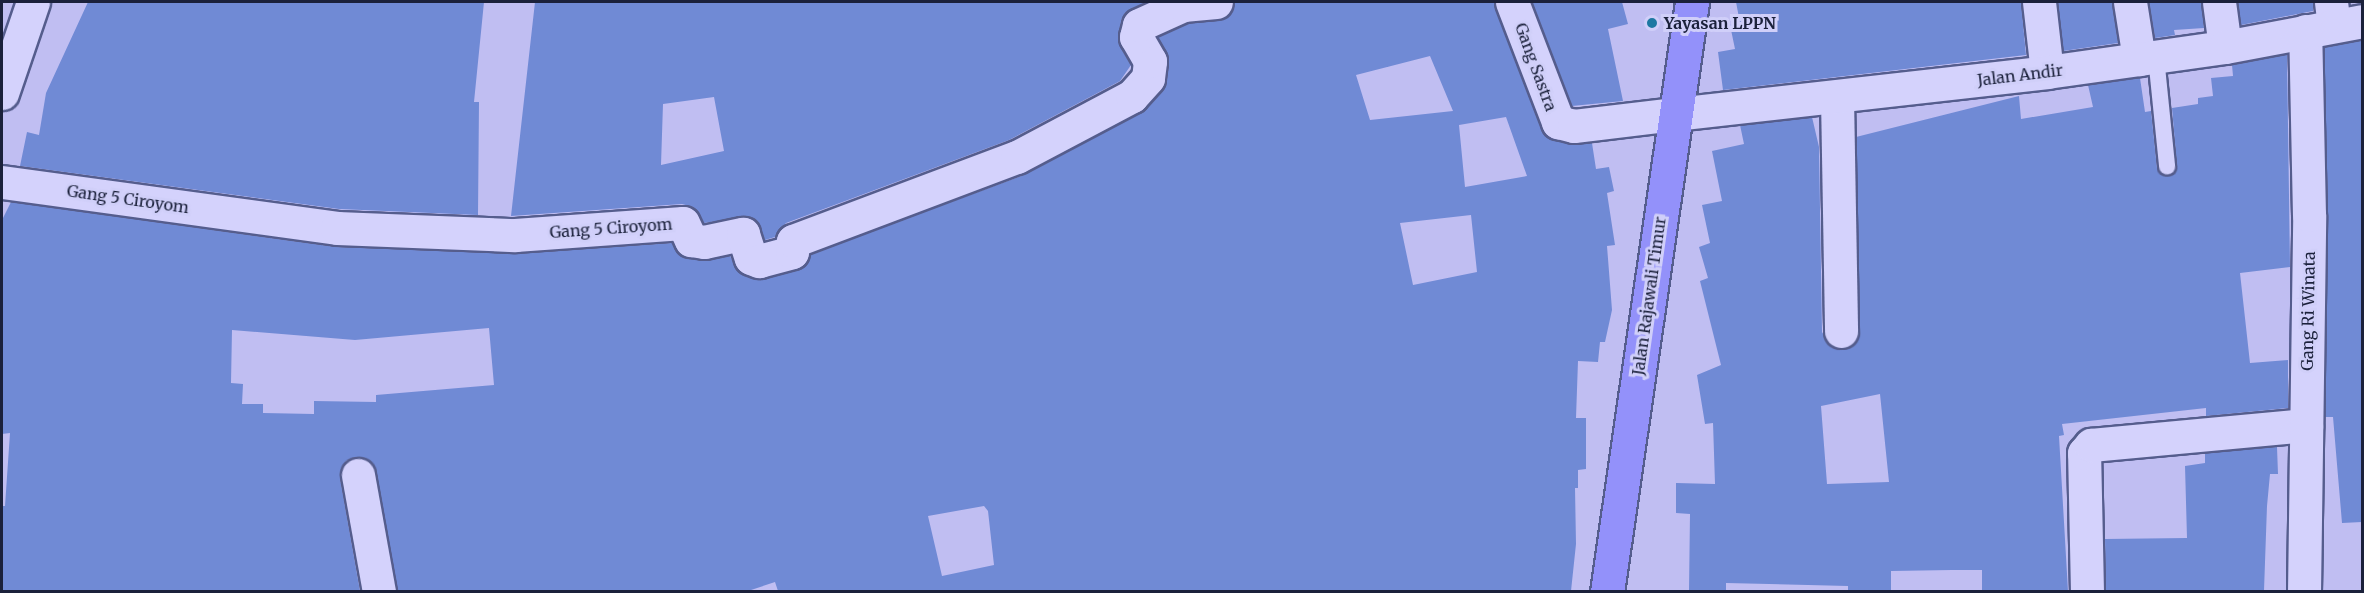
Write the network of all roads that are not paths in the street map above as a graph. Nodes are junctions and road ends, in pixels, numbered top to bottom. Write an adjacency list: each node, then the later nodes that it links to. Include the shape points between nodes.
1 (33, 2): 12 (street)
2 (1216, 2): 16 (street, Gang 5 Ciroyom, via 1183,6 1135,29 1150,61 1148,78 1132,96 1017,157 793,241 792,252 759,261 751,258 747,236 743,234 704,242 691,240 683,223 515,235 337,228)
3 (1512, 2): 14 (street, Gang Sastra, via 1558,122 1574,126)
4 (1692, 2): 14 (main road, Jalan Rajawali Timur)
5 (2039, 2): 11 (street)
6 (2130, 2): 10 (street)
7 (2219, 2): 9 (street)
8 (2333, 20): 9 (street, Jalan Andir); 18 (street, Gang Ri Winata, via 2309,214)
9 (2225, 47): 10 (street, Jalan Andir)
10 (2147, 58): 11 (street, Jalan Andir); 15 (lane)
11 (2047, 72): 13 (street, Jalan Andir)
12 (2, 93)
13 (1837, 97): 14 (street, Jalan Andir); 17 (street)
14 (1675, 114): 21 (main road, Jalan Rajawali Timur)
15 (2167, 166)
16 (2, 182)
17 (1842, 331)
18 (2306, 425): 22 (street, via 2091,445 2084,453); 23 (street, Gang Ri Winata)
19 (358, 475): 20 (street)
20 (379, 591)
21 (1607, 591)
22 (2087, 591)
23 (2304, 591)

